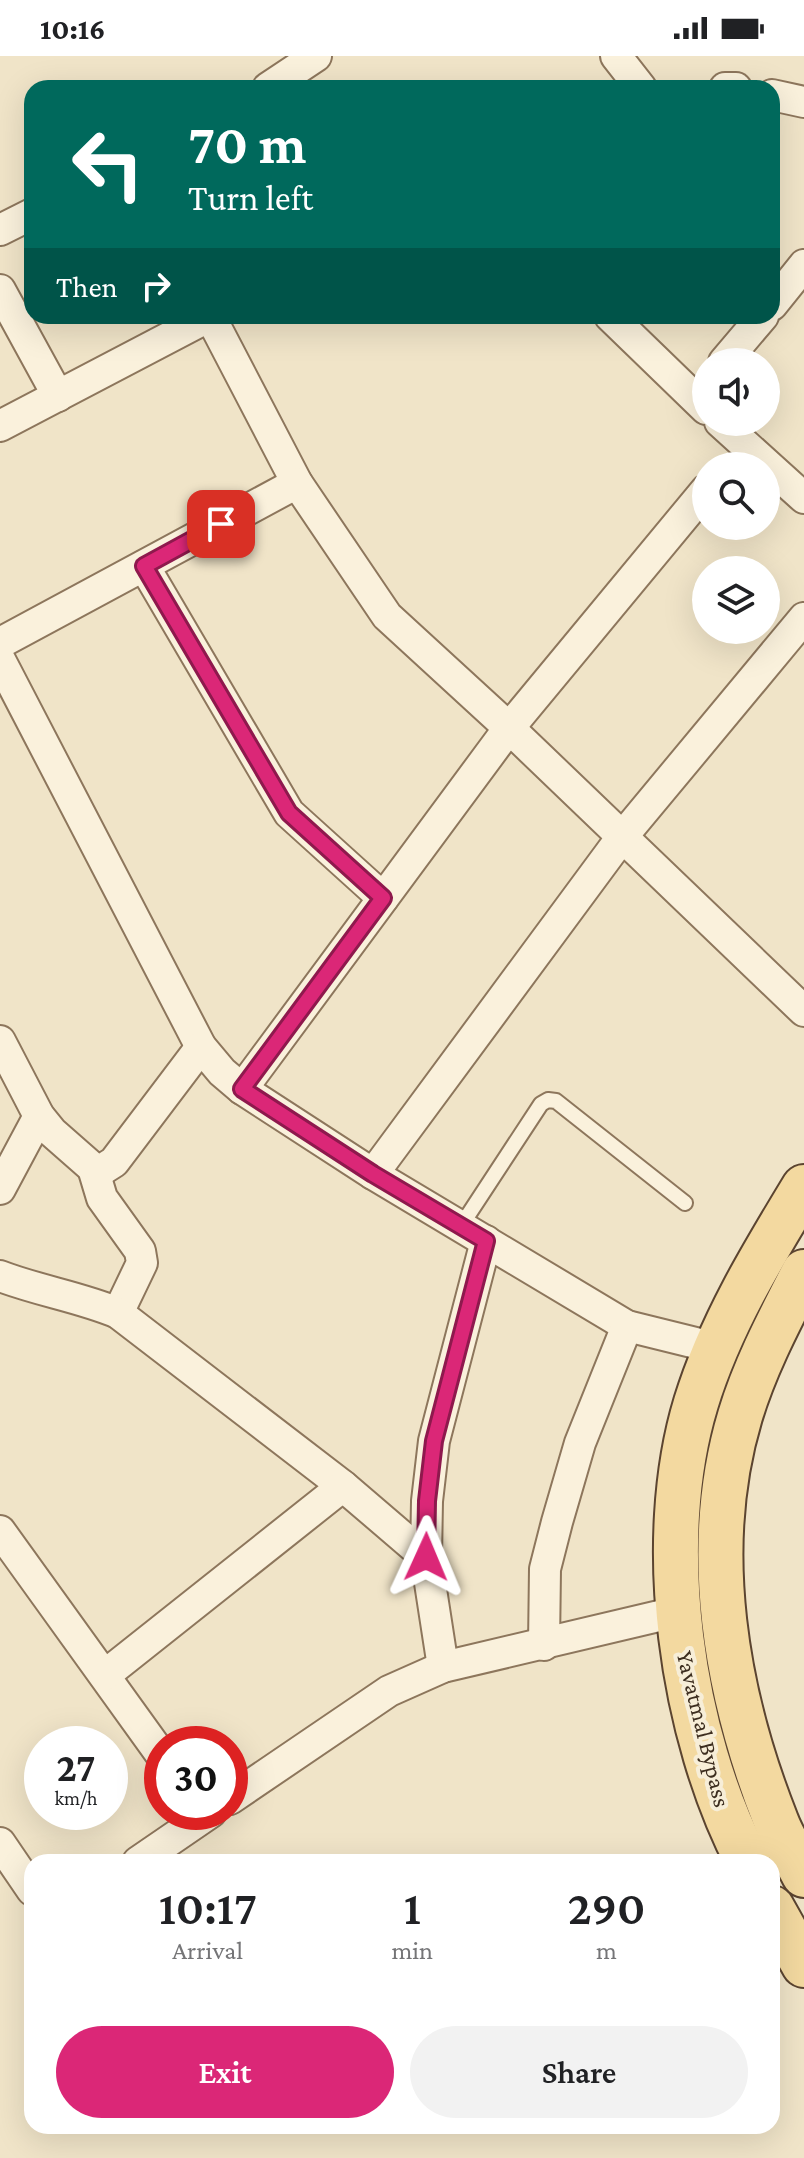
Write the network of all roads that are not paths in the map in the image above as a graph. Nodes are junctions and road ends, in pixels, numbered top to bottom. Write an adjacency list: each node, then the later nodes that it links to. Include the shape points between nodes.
1 (316, 56): 3 (street)
2 (616, 56): 4 (street)
3 (280, 80)
4 (635, 80)
5 (780, 97): 6 (street)
6 (804, 102)
7 (24, 218): 8 (street)
8 (0, 230)
9 (804, 265): 11 (street)
10 (0, 290): 18 (street)
11 (780, 295)
12 (195, 324): 18 (street)
13 (214, 324): 20 (street)
14 (619, 324): 17 (street)
15 (756, 324): 16 (street)
16 (736, 348)
17 (692, 387)
18 (58, 396): 19 (street)
19 (0, 426)
20 (297, 483): 24 (street); 28 (street, via 387,616)
21 (780, 483): 22 (street)
22 (804, 498)
23 (692, 507): 28 (street)
24 (144, 566): 26 (street); 30 (street, via 289,813)
25 (804, 618): 29 (street)
26 (0, 643)
27 (0, 660): 33 (street)
28 (509, 728): 29 (street); 30 (street)
29 (622, 837): 31 (street); 37 (street)
30 (383, 898): 34 (street)
31 (804, 1011)
32 (0, 1041): 35 (street)
33 (201, 1047): 34 (street); 36 (street, via 114,1162)
34 (242, 1089): 37 (street)
35 (39, 1116): 36 (street); 39 (street)
36 (93, 1168): 44 (street, via 102,1198 140,1251 142,1263)
37 (373, 1174): 41 (street)
38 (804, 1187): 46 (main road, Yavatmal Bypass, via 750,1276)
39 (0, 1189)
40 (685, 1203): 41 (lane, via 556,1101 548,1100 541,1104)
41 (473, 1234): 45 (street); 49 (street, via 434,1441)
42 (804, 1272): 60 (main road, Yavatmal Bypass, via 763,1354 740,1417 726,1478 719,1559 730,1663 747,1738 777,1824)
43 (0, 1276): 44 (street)
44 (118, 1313): 47 (street)
45 (627, 1326): 46 (street); 51 (street, via 580,1443 557,1522 545,1569)
46 (716, 1348): 50 (main road, Yavatmal Bypass, via 696,1406 678,1491)
47 (343, 1486): 49 (street); 53 (street)
48 (0, 1531): 53 (street)
49 (426, 1557): 52 (street)
50 (680, 1611): 51 (street); 59 (main road, Yavatmal Bypass, via 685,1663 704,1748 729,1827)
51 (544, 1645): 52 (street)
52 (443, 1667): 55 (street, via 389,1691)
53 (105, 1675): 54 (street)
54 (144, 1730)
55 (248, 1787)
56 (182, 1830): 58 (street)
57 (0, 1843): 61 (street)
58 (149, 1854)
59 (744, 1854)
60 (804, 1875)
61 (24, 1878)
62 (780, 1922): 63 (main road)
63 (804, 1965)

